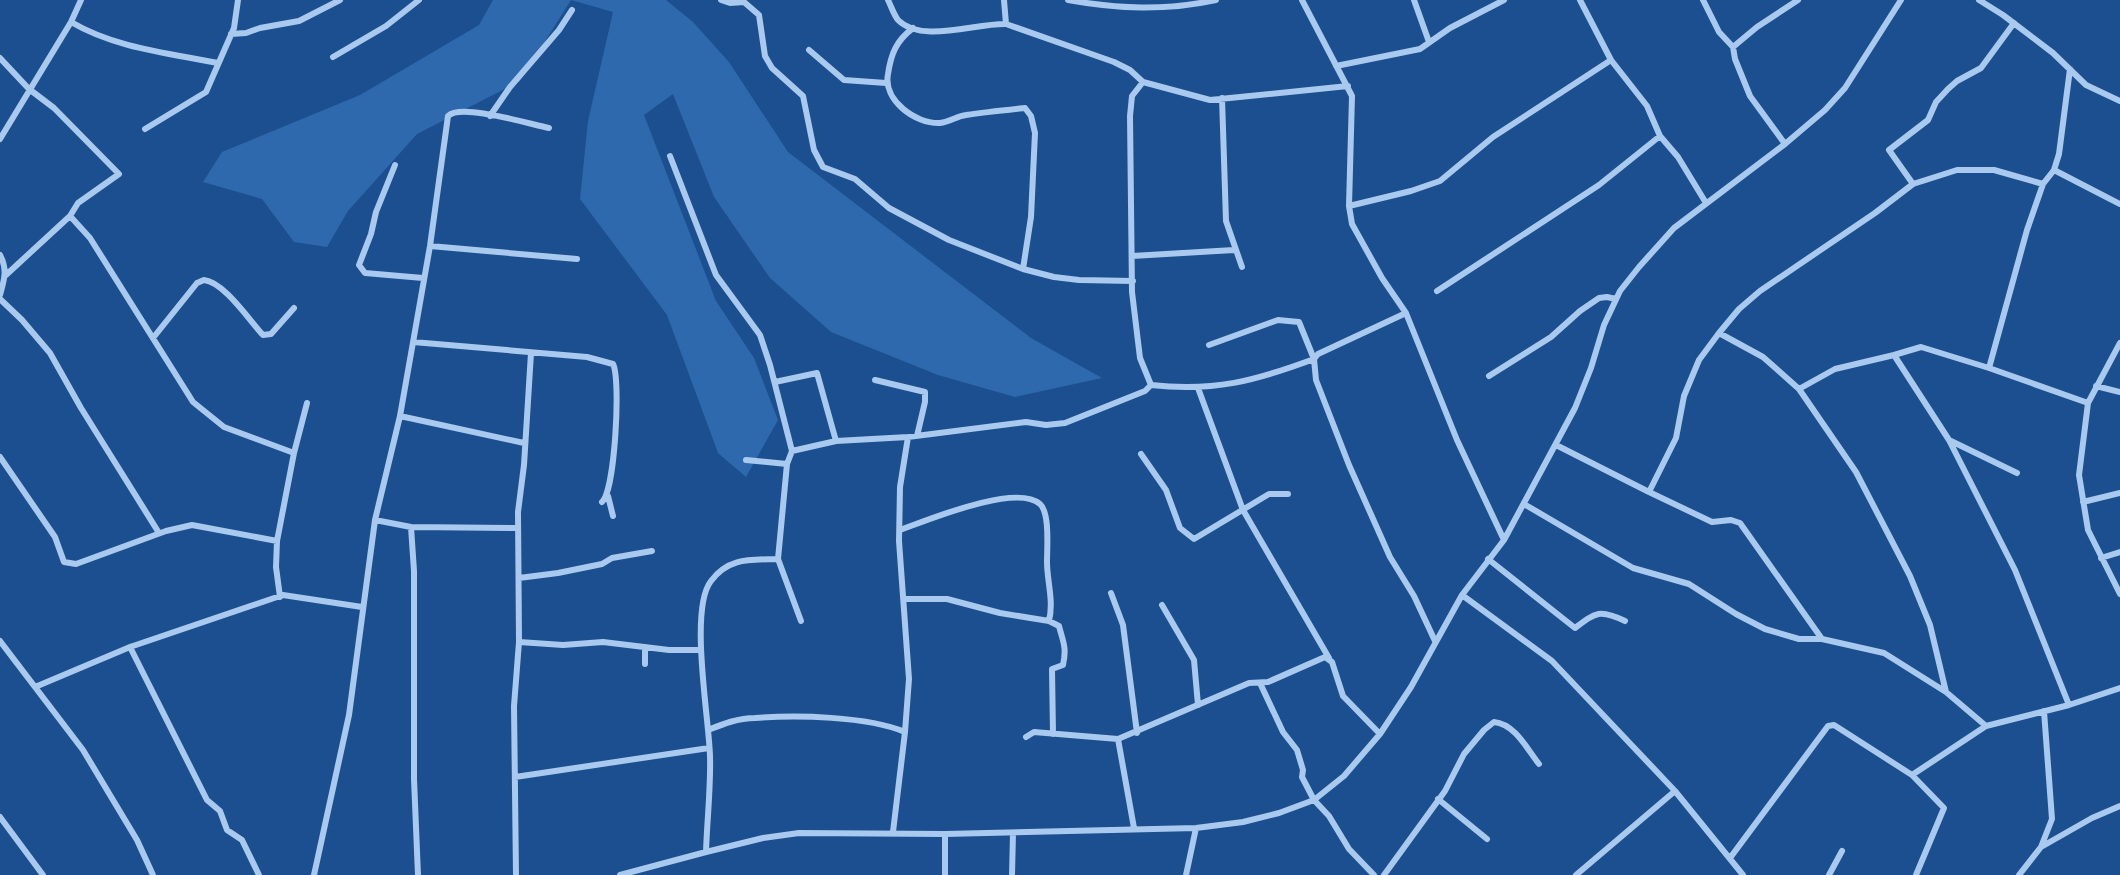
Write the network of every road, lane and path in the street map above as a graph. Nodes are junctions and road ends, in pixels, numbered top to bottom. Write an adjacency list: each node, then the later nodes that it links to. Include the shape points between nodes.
1 (81, 0): 19 (street)
2 (237, 0): 23 (street)
3 (340, 0): 23 (street, via 299,21)
4 (419, 0): 27 (street)
5 (721, 0): 60 (street, via 744,2 759,15 765,56 803,96 814,150 823,167 855,179 889,208 949,240)
6 (888, 0): 22 (street, via 898,19)
7 (1004, 0): 21 (street)
8 (1068, 0): 9 (street, via 1130,8)
9 (1216, 0)
10 (1302, 0): 31 (street)
11 (1414, 0): 24 (street)
12 (1504, 0): 24 (street)
13 (1580, 0): 29 (street)
14 (1703, 0): 25 (street, via 1719,32)
15 (1798, 0): 25 (street)
16 (1901, 0): 44 (street, via 1845,88)
17 (1979, 0): 20 (street)
18 (572, 10): 39 (street)
19 (71, 22): 30 (street, via 114,42); 36 (street)
20 (2014, 23): 32 (street); 48 (street, via 1981,68 1956,80 1936,102 1928,120 1889,150)
21 (1006, 24): 22 (street, via 932,32); 33 (street, via 1114,62)
22 (913, 28): 34 (street, via 900,38)
23 (231, 34): 30 (street)
24 (1429, 42): 31 (street, via 1413,50)
25 (1733, 47): 44 (street, via 1750,96)
26 (809, 50): 34 (street, via 844,80)
27 (333, 57)
28 (0, 58): 36 (street)
29 (1611, 60): 42 (street, via 1647,106); 52 (street, via 1493,137 1440,181)
30 (218, 63): 41 (street, via 206,92)
31 (1336, 66): 35 (street)
32 (2070, 69): 38 (street, via 2086,85); 47 (street)
33 (1143, 82): 37 (street, via 1210,100); 57 (street, via 1132,96 1130,116)
34 (886, 83): 60 (street, via 895,102 909,114 929,121 1025,108 1031,116 1035,133 1031,217)
35 (1348, 86): 37 (street); 52 (street, via 1352,96)
36 (29, 89): 43 (street); 53 (street, via 119,174 78,203)
37 (1222, 98): 55 (street, via 1226,221)
38 (2120, 102)
39 (490, 116): 40 (street); 54 (street, via 455,111 448,116)
40 (549, 128)
41 (145, 129)
42 (1660, 136): 50 (street); 64 (street, via 1600,185)
43 (0, 139)
44 (1784, 144): 50 (street)
45 (670, 156): 80 (street, via 716,275 760,335)
46 (394, 165): 62 (street, via 359,265 365,273)
47 (2054, 170): 49 (street); 51 (street)
48 (1913, 184): 49 (street, via 1956,170 1994,170); 69 (street, via 1760,291)
49 (2043, 184): 77 (street)
50 (1706, 203): 66 (street, via 1665,237)
51 (2120, 204)
52 (1349, 205): 68 (street, via 1352,224)
53 (70, 216): 61 (street); 70 (street, via 90,237)
54 (430, 246): 58 (street); 62 (street)
55 (1234, 250): 57 (street); 59 (street)
56 (0, 256): 61 (street)
57 (1132, 256): 63 (street)
58 (577, 259)
59 (1241, 267)
60 (1023, 269): 63 (street, via 1079,281)
61 (6, 275): 65 (street)
62 (424, 278): 71 (street)
63 (1133, 281): 81 (street, via 1140,358)
64 (1437, 291)
65 (0, 297): 113 (street, via 50,353)
66 (1616, 299): 78 (street, via 1600,298 1551,337); 94 (street, via 1583,388)
67 (294, 308): 70 (street, via 271,334 263,334 214,282 204,279)
68 (1406, 313): 76 (street); 114 (street, via 1457,440)
69 (1719, 333): 84 (street, via 1763,357); 102 (street, via 1699,360 1684,396 1676,439)
70 (153, 338): 96 (street, via 188,396 215,421)
71 (413, 342): 74 (street); 88 (street)
72 (2120, 343): 82 (street)
73 (1209, 345): 76 (street, via 1278,320 1299,322)
74 (531, 353): 93 (street); 108 (street, via 587,358 615,367 613,472 605,499)
75 (1894, 355): 77 (street, via 1921,347); 84 (street, via 1835,369); 92 (street)
76 (1314, 359): 83 (street, via 1260,378); 134 (street, via 1316,380 1359,489)
77 (1989, 368): 87 (street)
78 (1489, 376)
79 (875, 380): 89 (street, via 925,392)
80 (775, 383): 91 (street, via 817,373); 95 (street)
81 (1151, 385): 83 (street); 89 (street, via 1065,423 1026,422)
82 (2096, 386): 85 (street); 87 (street)
83 (1198, 388): 107 (street)
84 (1799, 389): 144 (street, via 1856,472 1910,576 1930,625)
85 (2120, 392)
86 (307, 403): 96 (street)
87 (2088, 403): 105 (street, via 2078,475)
88 (400, 416): 93 (street); 109 (street)
89 (917, 436): 90 (street)
90 (908, 437): 91 (street); 112 (street, via 900,487)
91 (836, 440): 95 (street)
92 (1949, 440): 101 (street); 146 (street, via 2015,570)
93 (524, 443): 111 (street)
94 (1556, 444): 102 (street); 106 (street)
95 (792, 451): 100 (street)
96 (294, 453): 115 (street)
97 (1141, 454): 107 (street, via 1166,490 1180,528 1194,539)
98 (0, 457): 113 (street, via 55,537 64,562 76,564)
99 (746, 460): 100 (street)
100 (787, 464): 119 (street)
101 (2017, 473)
102 (1649, 492): 132 (street, via 1712,522 1740,523)
103 (2120, 493): 105 (street)
104 (1288, 494): 107 (street, via 1269,494)
105 (2083, 502): 118 (street, via 2088,530)
106 (1524, 504): 114 (street); 132 (street, via 1633,568 1689,584 1765,629 1799,639)
107 (1243, 510): 139 (street)
108 (613, 516)
109 (375, 520): 110 (street); 128 (street)
110 (411, 527): 111 (street); 180 (street)
111 (518, 528): 121 (street)
112 (901, 530): 126 (street); 130 (street, via 994,499 1039,502 1045,510 1048,537)
113 (159, 533): 115 (street, via 208,526)
114 (1504, 540): 120 (street)
115 (277, 541): 125 (street)
116 (652, 551): 121 (street)
117 (2120, 552): 118 (street)
118 (2101, 558): 123 (street)
119 (778, 559): 129 (street); 138 (street, via 735,561 713,578 704,596)
120 (1488, 559): 124 (street); 131 (street, via 1575,628 1593,614 1606,612)
121 (519, 578): 135 (street)
122 (1111, 593): 151 (street, via 1123,625)
123 (2120, 594)
124 (1462, 595): 134 (street); 160 (street, via 1552,661)
125 (280, 597): 128 (street); 136 (street)
126 (904, 599): 130 (street, via 947,599); 150 (street, via 909,679)
127 (1162, 605): 145 (street, via 1194,660)
128 (362, 607): 179 (street, via 349,715)
129 (801, 621)
130 (1049, 621): 152 (street, via 1059,626 1065,641 1063,665 1052,669 1050,679)
131 (1625, 621)
132 (1822, 639): 144 (street, via 1884,653)
133 (0, 641): 142 (street)
134 (1435, 641): 153 (street)
135 (519, 642): 137 (street); 159 (street, via 514,681)
136 (130, 647): 142 (street); 178 (street, via 207,800 220,811 227,830 242,840)
137 (645, 647): 138 (street); 140 (street)
138 (700, 650): 149 (street)
139 (1329, 658): 141 (street, via 1321,657); 153 (street, via 1342,696)
140 (645, 664)
141 (1260, 683): 145 (street, via 1249,683); 161 (street, via 1283,732 1297,750 1302,776)
142 (35, 687): 177 (street, via 83,750)
143 (2120, 688): 146 (street)
144 (1946, 692): 148 (street)
145 (1198, 705): 151 (street)
146 (2069, 705): 147 (street)
147 (2044, 712): 148 (street); 171 (street, via 2052,819)
148 (1986, 726): 158 (street)
149 (708, 730): 150 (street, via 753,718 830,718); 156 (street)
150 (905, 732): 167 (street)
151 (1137, 733): 155 (street)
152 (1053, 734): 154 (street, via 1034,732); 155 (street)
153 (1380, 734): 161 (street, via 1344,776)
154 (1026, 737)
155 (1118, 739): 165 (street)
156 (709, 748): 159 (street); 173 (street)
157 (1539, 764): 162 (street, via 1514,732 1504,723 1494,722 1464,754)
158 (1912, 775): 174 (street, via 1834,725 1828,726); 192 (street, via 1944,808)
159 (515, 776): 181 (street)
160 (1675, 791): 174 (street); 189 (street)
161 (1314, 800): 166 (street, via 1242,822); 187 (street)
162 (1438, 800): 170 (street); 188 (street)
163 (2120, 806): 171 (street)
164 (0, 817): 176 (street)
165 (1134, 828): 166 (street); 168 (street)
166 (1196, 828): 186 (street)
167 (893, 832): 169 (street); 173 (street, via 799,833)
168 (1013, 833): 169 (street); 185 (street)
169 (945, 834): 184 (street)
170 (1488, 839)
171 (2041, 847): 193 (street)
172 (1842, 851): 191 (street)
173 (706, 852): 175 (street)
174 (1730, 859): 190 (street)
175 (660, 864): 182 (street); 183 (street)
176 (43, 875)
177 (153, 875)
178 (259, 875)
179 (314, 875)
180 (418, 875)
181 (516, 875)
182 (620, 875)
183 (659, 875)
184 (945, 875)
185 (1012, 875)
186 (1186, 875)
187 (1374, 875)
188 (1384, 875)
189 (1576, 875)
190 (1741, 875)
191 (1829, 875)
192 (1916, 875)
193 (2019, 875)

